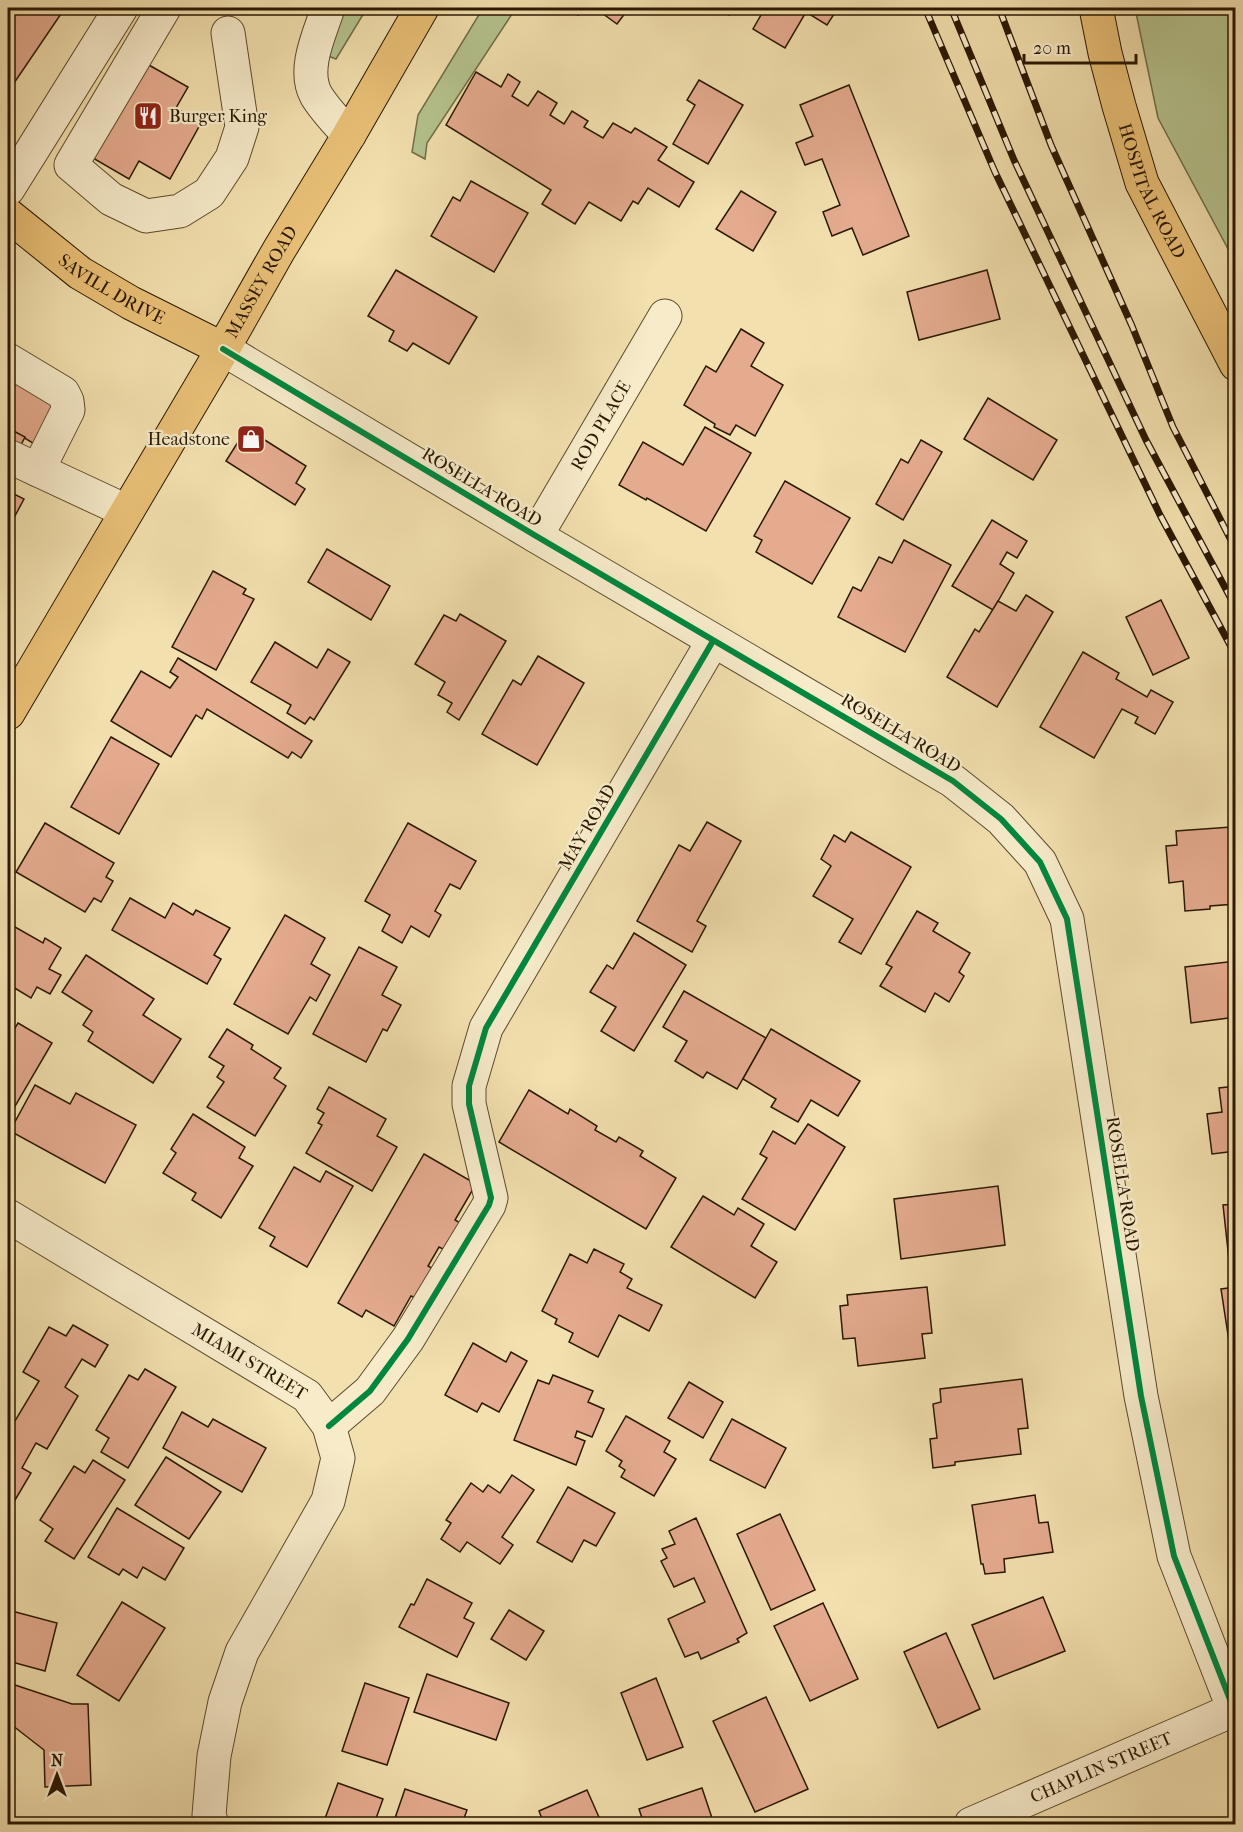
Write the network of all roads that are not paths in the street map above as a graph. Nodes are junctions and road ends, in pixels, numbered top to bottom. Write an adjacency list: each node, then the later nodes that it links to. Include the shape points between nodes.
1 (121, 8): 8 (street)
2 (164, 8): 6 (street, via 71,165 111,199 147,216 180,211 210,193 232,158 242,126)
3 (328, 8): 7 (street, via 311,76 315,93)
4 (423, 8): 7 (main road, MASSEY ROAD)
5 (1096, 8): 13 (main road, HOSPITAL ROAD, via 1116,96 1142,183)
6 (228, 33)
7 (349, 135): 11 (main road, MASSEY ROAD)
8 (8, 189)
9 (12, 227): 11 (main road, SAVILL DRIVE, via 131,303)
10 (664, 316): 17 (street, ROD PLACE)
11 (223, 349): 16 (main road, MASSEY ROAD); 17 (street, ROSELLA ROAD)
12 (8, 360): 15 (street, via 63,393 67,401 68,410)
13 (1236, 364)
14 (8, 456): 15 (street)
15 (38, 470): 16 (street)
16 (126, 511): 19 (main road, MASSEY ROAD)
17 (536, 536): 18 (street, ROSELLA ROAD)
18 (713, 641): 21 (street, MAY ROAD, via 486,1028 469,1086 469,1104 491,1198 489,1205 408,1339 370,1391); 22 (street, ROSELLA ROAD, via 953,781 1001,819 1040,862 1067,919 1141,1395 1174,1556)
19 (8, 713)
20 (8, 1216): 21 (street, MIAMI STREET, via 307,1396)
21 (329, 1426): 23 (street, MIAMI STREET, via 339,1458 328,1501 242,1652 225,1702 213,1756)
22 (1234, 1712): 24 (street, CHAPLIN STREET)
23 (212, 1824)
24 (971, 1824)

